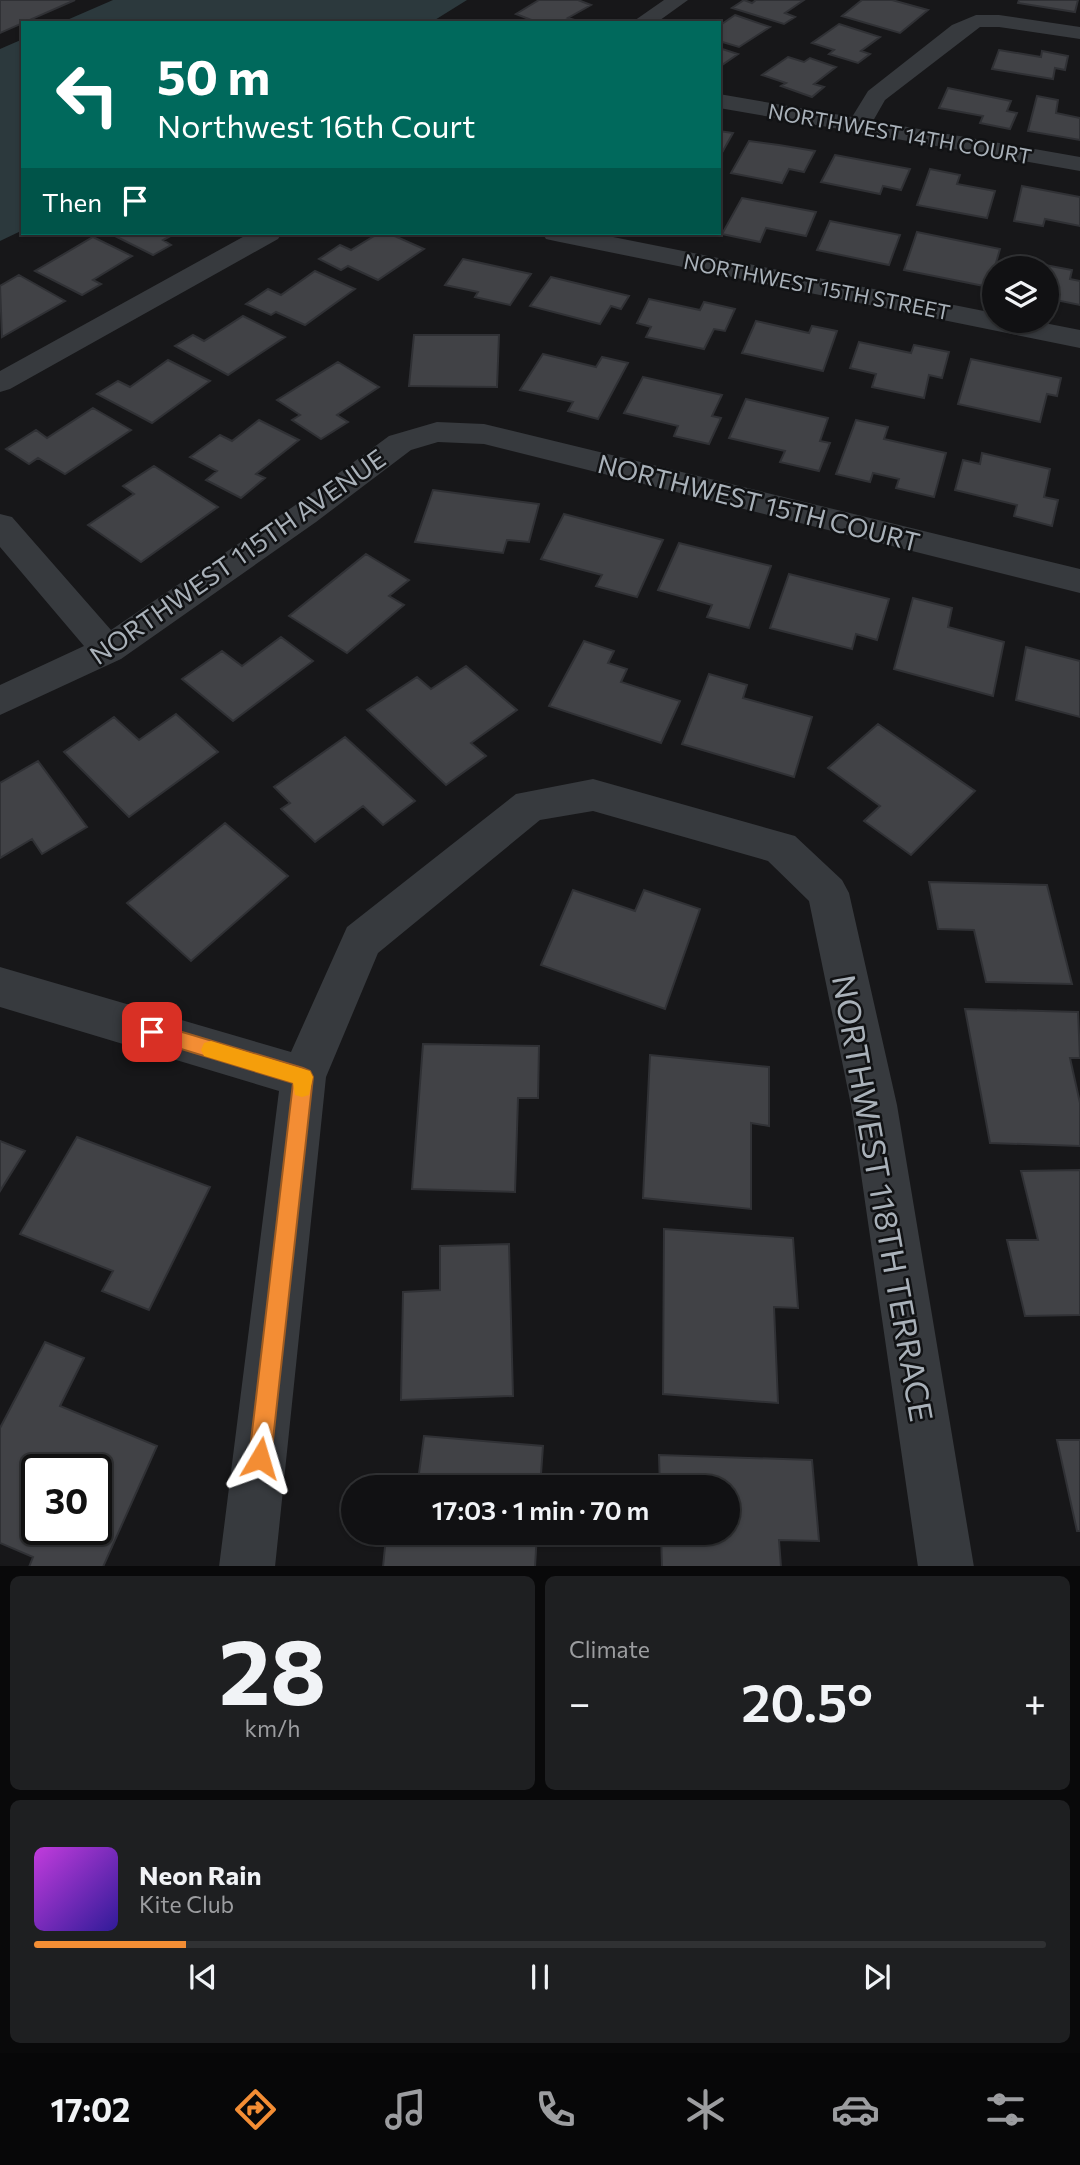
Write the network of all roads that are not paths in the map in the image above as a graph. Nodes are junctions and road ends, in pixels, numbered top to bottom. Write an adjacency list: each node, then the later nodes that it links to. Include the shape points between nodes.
1 (678, 0): 2 (street)
2 (644, 21)
3 (1080, 33): 5 (street, via 976,21 876,96)
4 (721, 102): 5 (street, NORTHWEST 14TH COURT)
5 (859, 125): 6 (street, NORTHWEST 14TH COURT)
6 (1080, 164)
7 (265, 235): 10 (street)
8 (565, 235): 9 (street, NORTHWEST 15TH STREET)
9 (1080, 339)
10 (0, 383)
11 (437, 432): 13 (street, NORTHWEST 15TH COURT, via 484,434); 14 (street, NORTHWEST 115TH AVENUE, via 400,443)
12 (0, 525): 14 (street)
13 (1080, 581)
14 (108, 650): 15 (street, NORTHWEST 115TH AVENUE)
15 (0, 701)
16 (0, 987): 17 (street)
17 (303, 1077): 18 (street); 19 (street, NORTHWEST 118TH TERRACE, via 362,940 530,805 593,795 781,848 828,893 874,1105)
18 (247, 1566)
19 (946, 1566)

